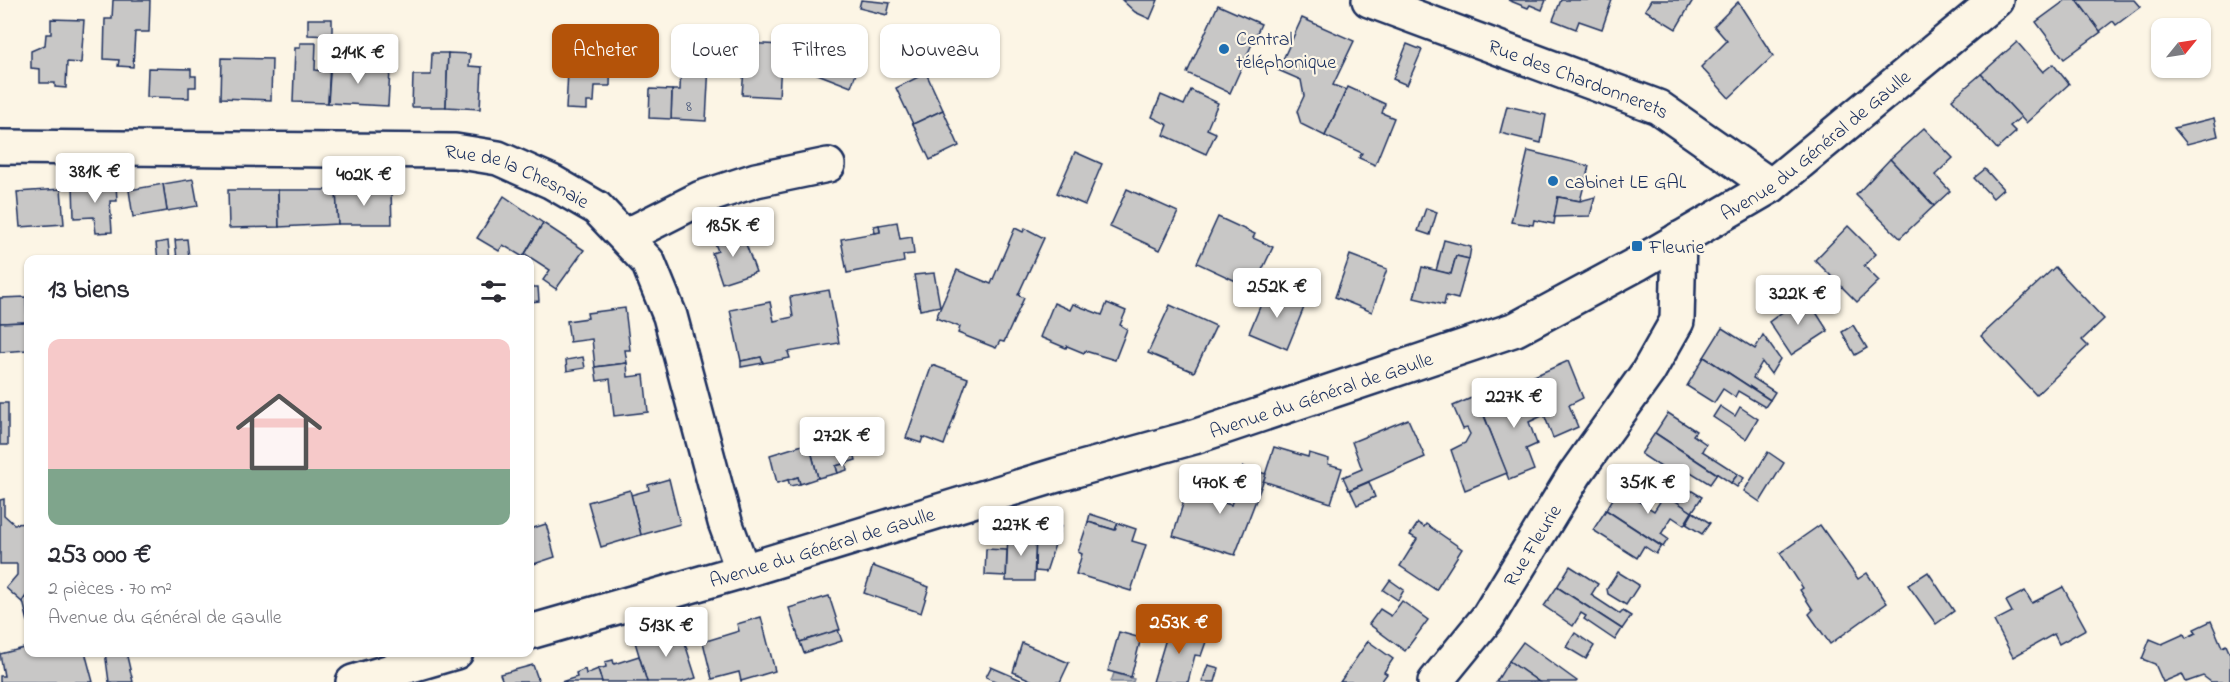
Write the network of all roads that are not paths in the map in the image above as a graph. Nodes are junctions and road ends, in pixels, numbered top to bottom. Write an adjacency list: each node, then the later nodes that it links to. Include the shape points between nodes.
1 (1370, 0): 5 (street, Rue des Chardonnerets, via 1658,107)
2 (1996, 0): 5 (street, Avenue du Général de Gaulle)
3 (0, 147): 6 (street, Rue de la Chesnaie, via 455,151 498,158 552,182 597,208)
4 (828, 165): 6 (street, via 756,180 702,198)
5 (1771, 186): 7 (street, Avenue du Général de Gaulle)
6 (626, 236): 8 (street, Rue de la Chesnaie, via 648,262 670,316)
7 (1679, 239): 8 (street, Avenue du Général de Gaulle, via 1516,329 1194,437); 12 (street, Rue Fleurie, via 1677,321 1647,372 1575,474 1488,617)
8 (743, 571): 9 (street, Avenue du Général de Gaulle)
9 (534, 631)
10 (439, 657): 11 (street)
11 (353, 682)
12 (1435, 682)

